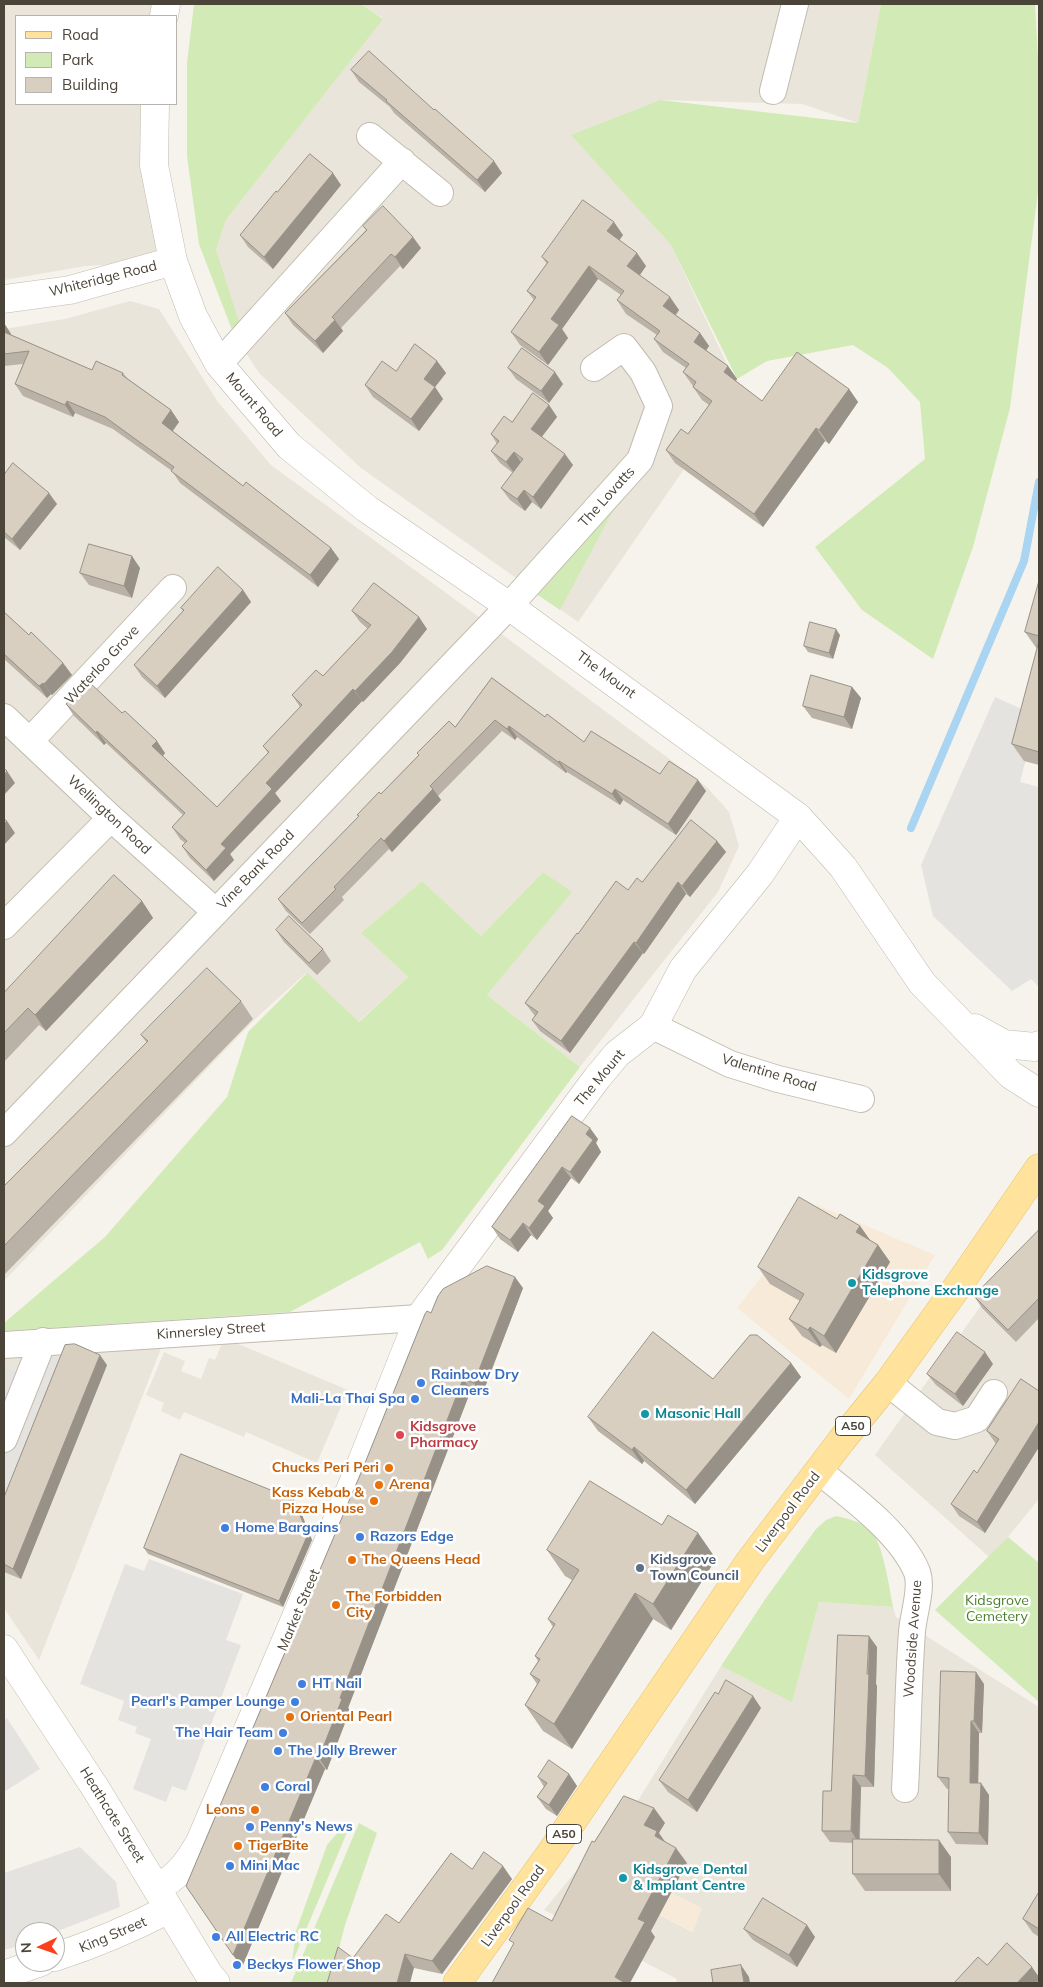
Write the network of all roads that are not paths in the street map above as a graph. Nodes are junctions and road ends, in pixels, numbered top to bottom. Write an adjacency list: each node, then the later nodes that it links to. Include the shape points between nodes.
1 (795, 4): 2 (street)
2 (773, 91)
3 (155, 105): 7 (street, Mount Road, via 154,165)
4 (370, 136): 5 (street)
5 (402, 161): 6 (street); 9 (street)
6 (440, 193)
7 (173, 262): 8 (street, Whiteridge Road, via 70,290); 9 (street, Mount Road, via 193,316)
8 (4, 299)
9 (219, 364): 12 (street, Mount Road, via 289,446 367,509)
10 (594, 368): 12 (street, The Lovatts, via 624,347 643,372 659,406 640,460)
11 (173, 588): 14 (street, Waterloo Grove)
12 (509, 606): 15 (street, The Mount); 17 (street, Vine Bank Road)
13 (4, 717): 14 (street, Wellington Road)
14 (30, 741): 16 (street, Wellington Road)
15 (798, 817): 19 (street, The Mount, via 844,867 922,983); 20 (street, The Mount, via 760,874 683,969)
16 (112, 818): 17 (street, Wellington Road); 18 (street)
17 (216, 912): 24 (street, Vine Bank Road)
18 (4, 926)
19 (954, 1017): 21 (street, via 1004,1044); 22 (street, The Mount, via 1011,1075)
20 (653, 1026): 23 (street, Valentine Road, via 730,1064); 26 (street, The Mount, via 617,1054 597,1078)
21 (1039, 1045)
22 (1039, 1094)
23 (861, 1100)
24 (4, 1133)
25 (1039, 1168): 29 (main road, Liverpool Road / A50)
26 (419, 1318): 27 (street, Kinnersley Street); 35 (street, Market Street, via 357,1474 200,1842 170,1880)
27 (43, 1342): 28 (street, Kinnersley Street); 31 (street)
28 (4, 1345)
29 (888, 1383): 30 (street, via 937,1422 955,1426 977,1419); 32 (main road, Liverpool Road / A50)
30 (994, 1393)
31 (4, 1439)
32 (819, 1471): 34 (street, Woodside Avenue, via 876,1518 901,1547 917,1573); 38 (main road, Liverpool Road / A50, via 750,1561 550,1854)
33 (4, 1649): 35 (street, Heathcote Street)
34 (905, 1789)
35 (163, 1898): 36 (street, King Street, via 122,1933); 37 (street, Heathcote Street)
36 (65, 1953)
37 (216, 1983)
38 (457, 1983)

